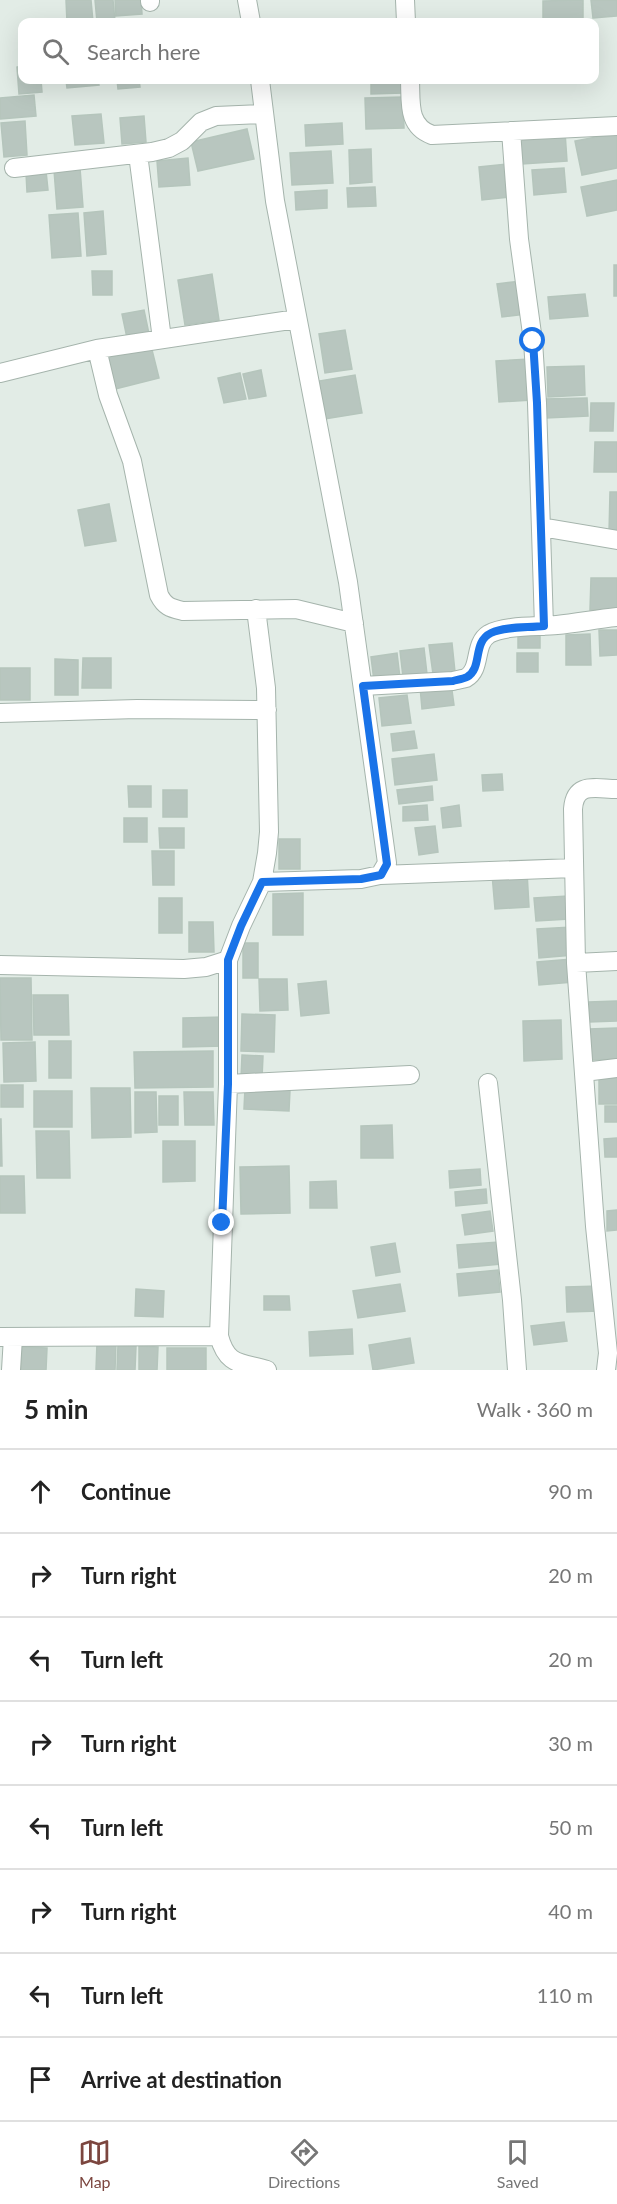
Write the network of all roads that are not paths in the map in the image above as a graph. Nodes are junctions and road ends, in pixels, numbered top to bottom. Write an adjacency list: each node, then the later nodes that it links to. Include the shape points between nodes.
1 (247, 0): 3 (street)
2 (405, 0): 4 (street)
3 (250, 18)
4 (406, 18)
5 (260, 84): 7 (street)
6 (410, 84): 9 (street, via 414,123 420,131 432,135)
7 (264, 114): 10 (street, via 216,116 201,122 175,145); 12 (street)
8 (617, 126): 9 (street)
9 (511, 131): 16 (street, via 519,239 533,341)
10 (138, 154): 11 (street); 13 (street)
11 (14, 168)
12 (297, 319): 13 (street); 20 (street)
13 (162, 339): 14 (street)
14 (97, 349): 15 (street); 18 (street, via 108,395 132,461 164,604 183,611)
15 (0, 373)
16 (541, 527): 17 (street); 21 (street)
17 (617, 540)
18 (256, 609): 20 (street, via 296,609); 23 (street)
19 (617, 617): 21 (street)
20 (354, 623): 22 (street)
21 (544, 626): 22 (street, via 503,629 483,638 467,677)
22 (363, 686): 27 (street, via 386,844 387,864)
23 (267, 710): 24 (street); 28 (street, via 269,832)
24 (0, 713)
25 (617, 789): 26 (street, via 585,788 574,799)
26 (574, 868): 27 (street); 31 (street)
27 (381, 875): 28 (street)
28 (262, 882): 29 (street)
29 (228, 960): 32 (street, via 184,969); 37 (street)
30 (617, 961): 31 (street)
31 (576, 963): 34 (street)
32 (0, 965)
33 (617, 1068): 34 (street)
34 (584, 1072): 43 (street, via 608,1353)
35 (410, 1075): 37 (street)
36 (488, 1083): 42 (street)
37 (228, 1084): 38 (street)
38 (219, 1336): 39 (street); 40 (street, via 223,1352)
39 (7, 1337): 41 (street)
40 (258, 1369)
41 (11, 1370)
42 (517, 1370)
43 (606, 1370)

